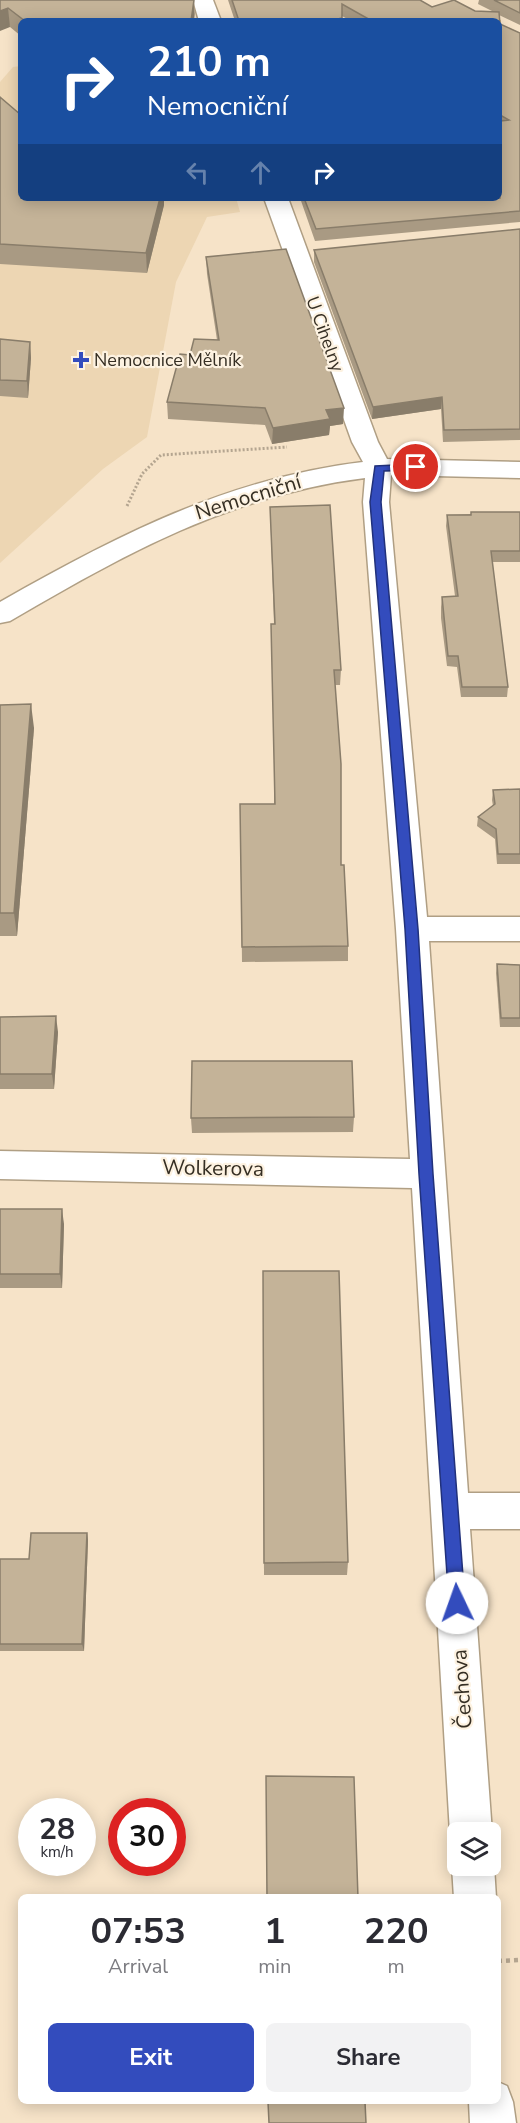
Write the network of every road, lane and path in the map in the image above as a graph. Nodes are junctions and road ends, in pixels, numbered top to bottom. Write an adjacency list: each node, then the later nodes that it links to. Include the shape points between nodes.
1 (203, 0): 2 (street)
2 (209, 18)
3 (278, 201): 4 (street, U Cihelny, via 307,251)
4 (365, 442): 5 (street, U Cihelny); 7 (path, via 161,455)
5 (379, 468): 6 (street, Nemocniční); 8 (street, Nemocniční, via 311,477 207,506 107,553); 9 (street, Čechova, via 376,502)
6 (520, 470)
7 (142, 474)
8 (0, 614)
9 (412, 929): 10 (street); 12 (street, Čechova)
10 (520, 929)
11 (0, 1165): 12 (street, Wolkerova)
12 (426, 1174): 13 (street, Čechova)
13 (451, 1511): 14 (street); 15 (street, Čechova)
14 (520, 1511)
15 (470, 1822)
16 (474, 1876): 17 (street)
17 (475, 1894)
18 (520, 1960): 19 (path)
19 (501, 1961)
20 (491, 2104): 21 (street)
21 (493, 2123)

